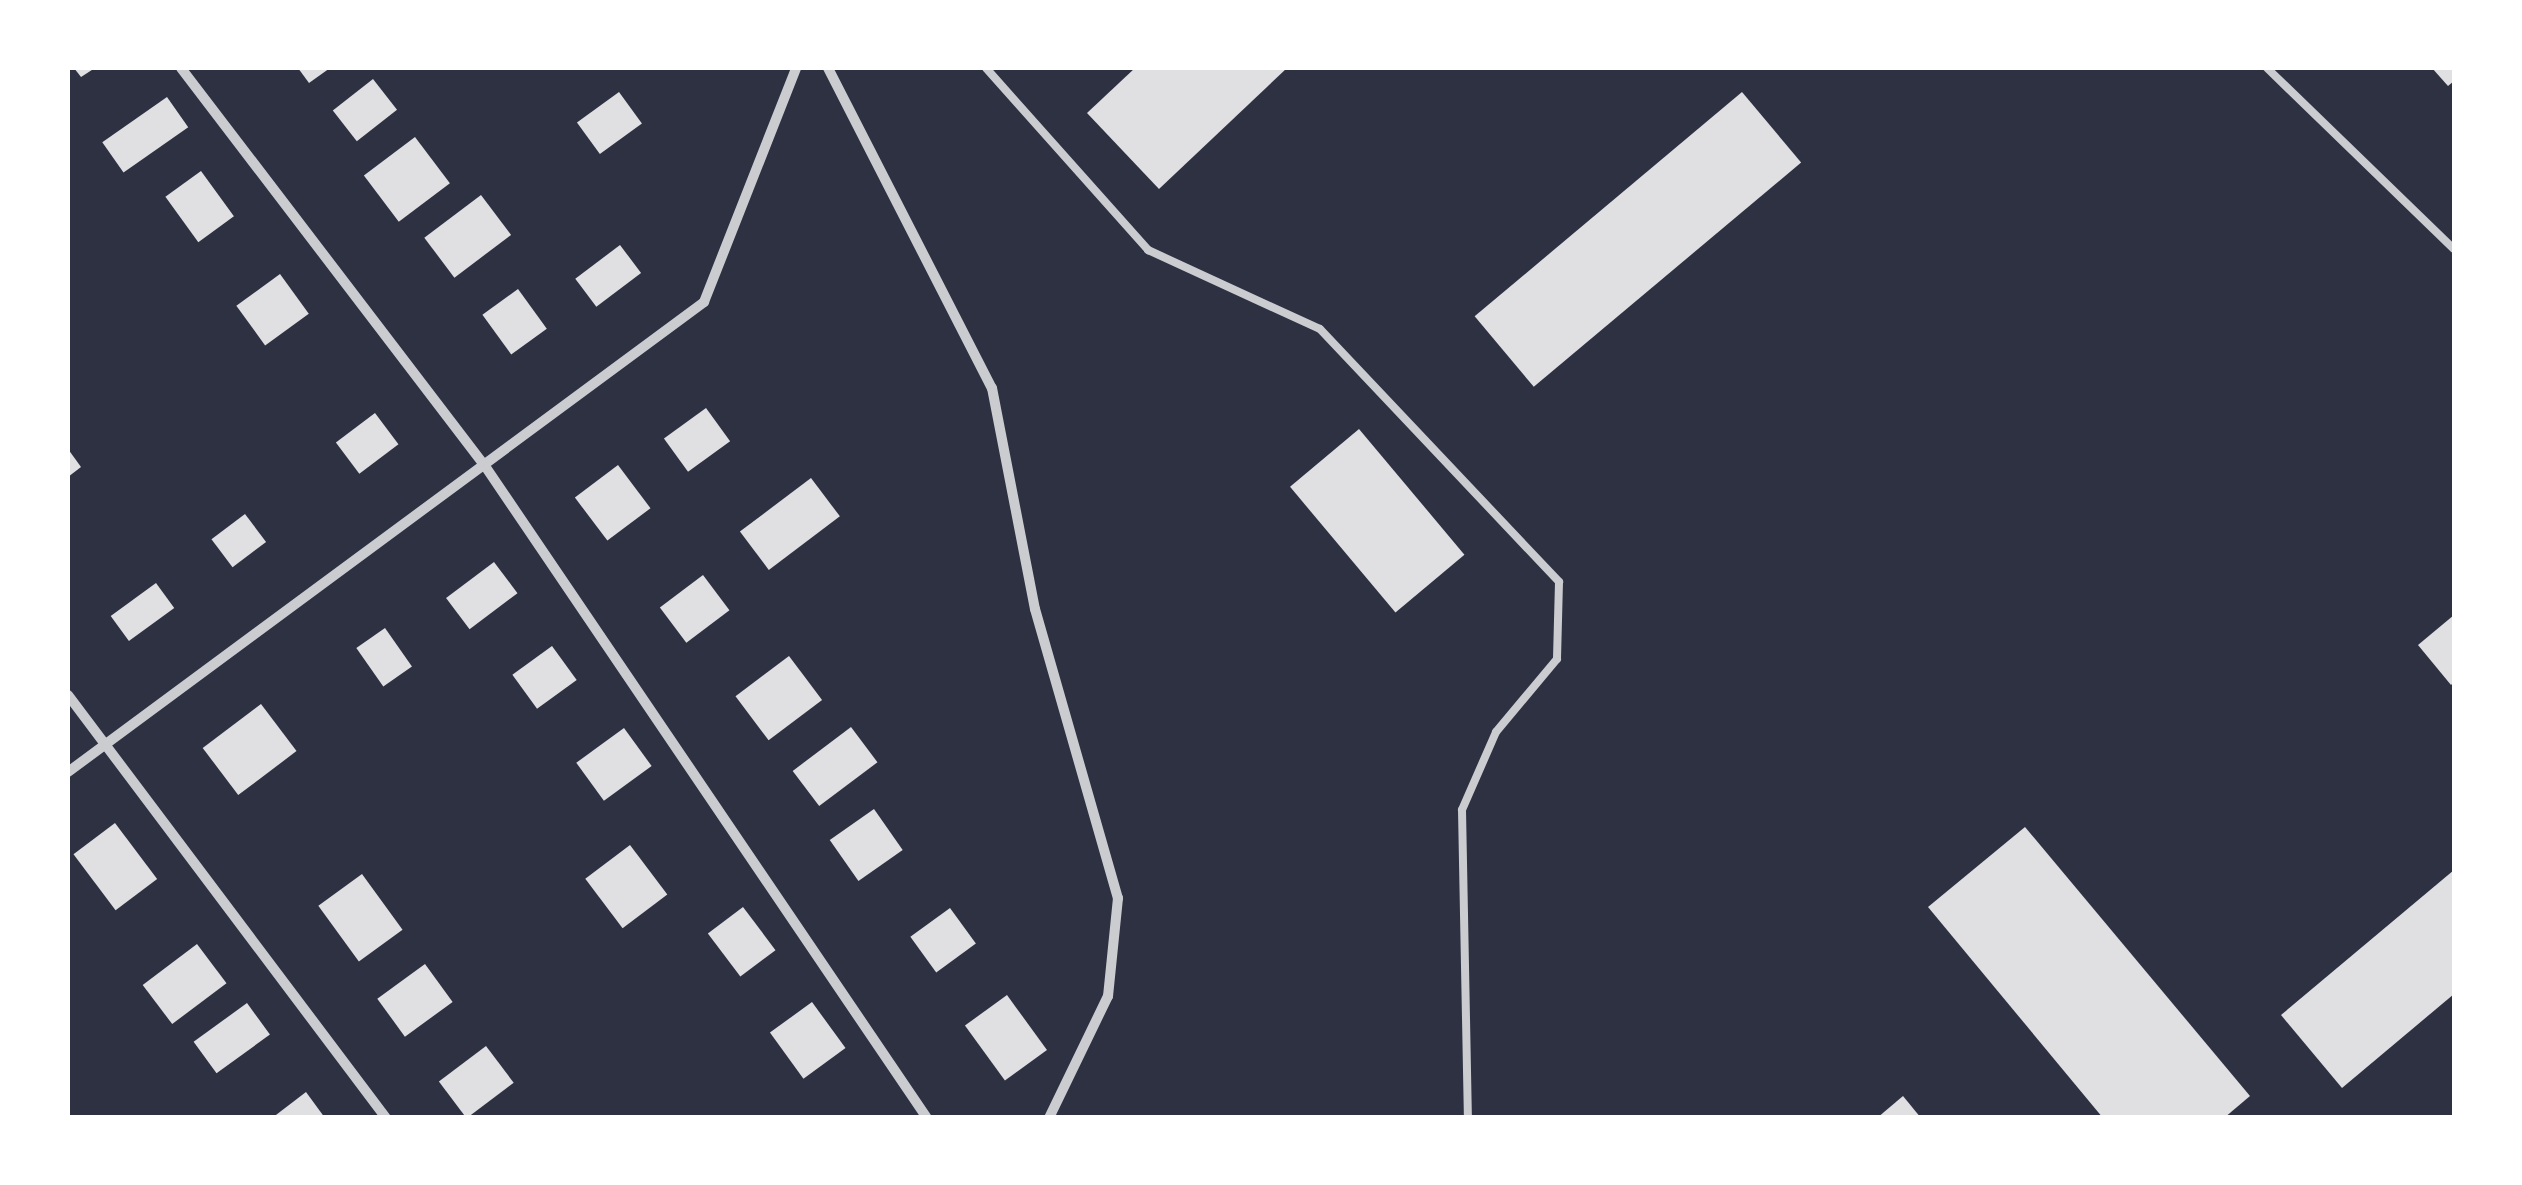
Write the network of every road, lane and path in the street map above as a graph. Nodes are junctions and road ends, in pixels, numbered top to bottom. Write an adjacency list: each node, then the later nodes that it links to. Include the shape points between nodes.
1 (181, 68): 7 (street)
2 (796, 68): 7 (street, via 704,302)
3 (828, 68): 13 (street, via 992,388 1035,609 1118,898 1108,996)
4 (986, 68): 14 (lane, via 1148,250 1320,329 1559,582 1556,659 1496,732 1462,810)
5 (2267, 68): 6 (lane)
6 (2454, 249)
7 (486, 466): 9 (street); 12 (street)
8 (68, 695): 9 (street)
9 (106, 745): 10 (street); 11 (street)
10 (68, 772)
11 (386, 1118)
12 (927, 1118)
13 (1049, 1118)
14 (1468, 1118)

